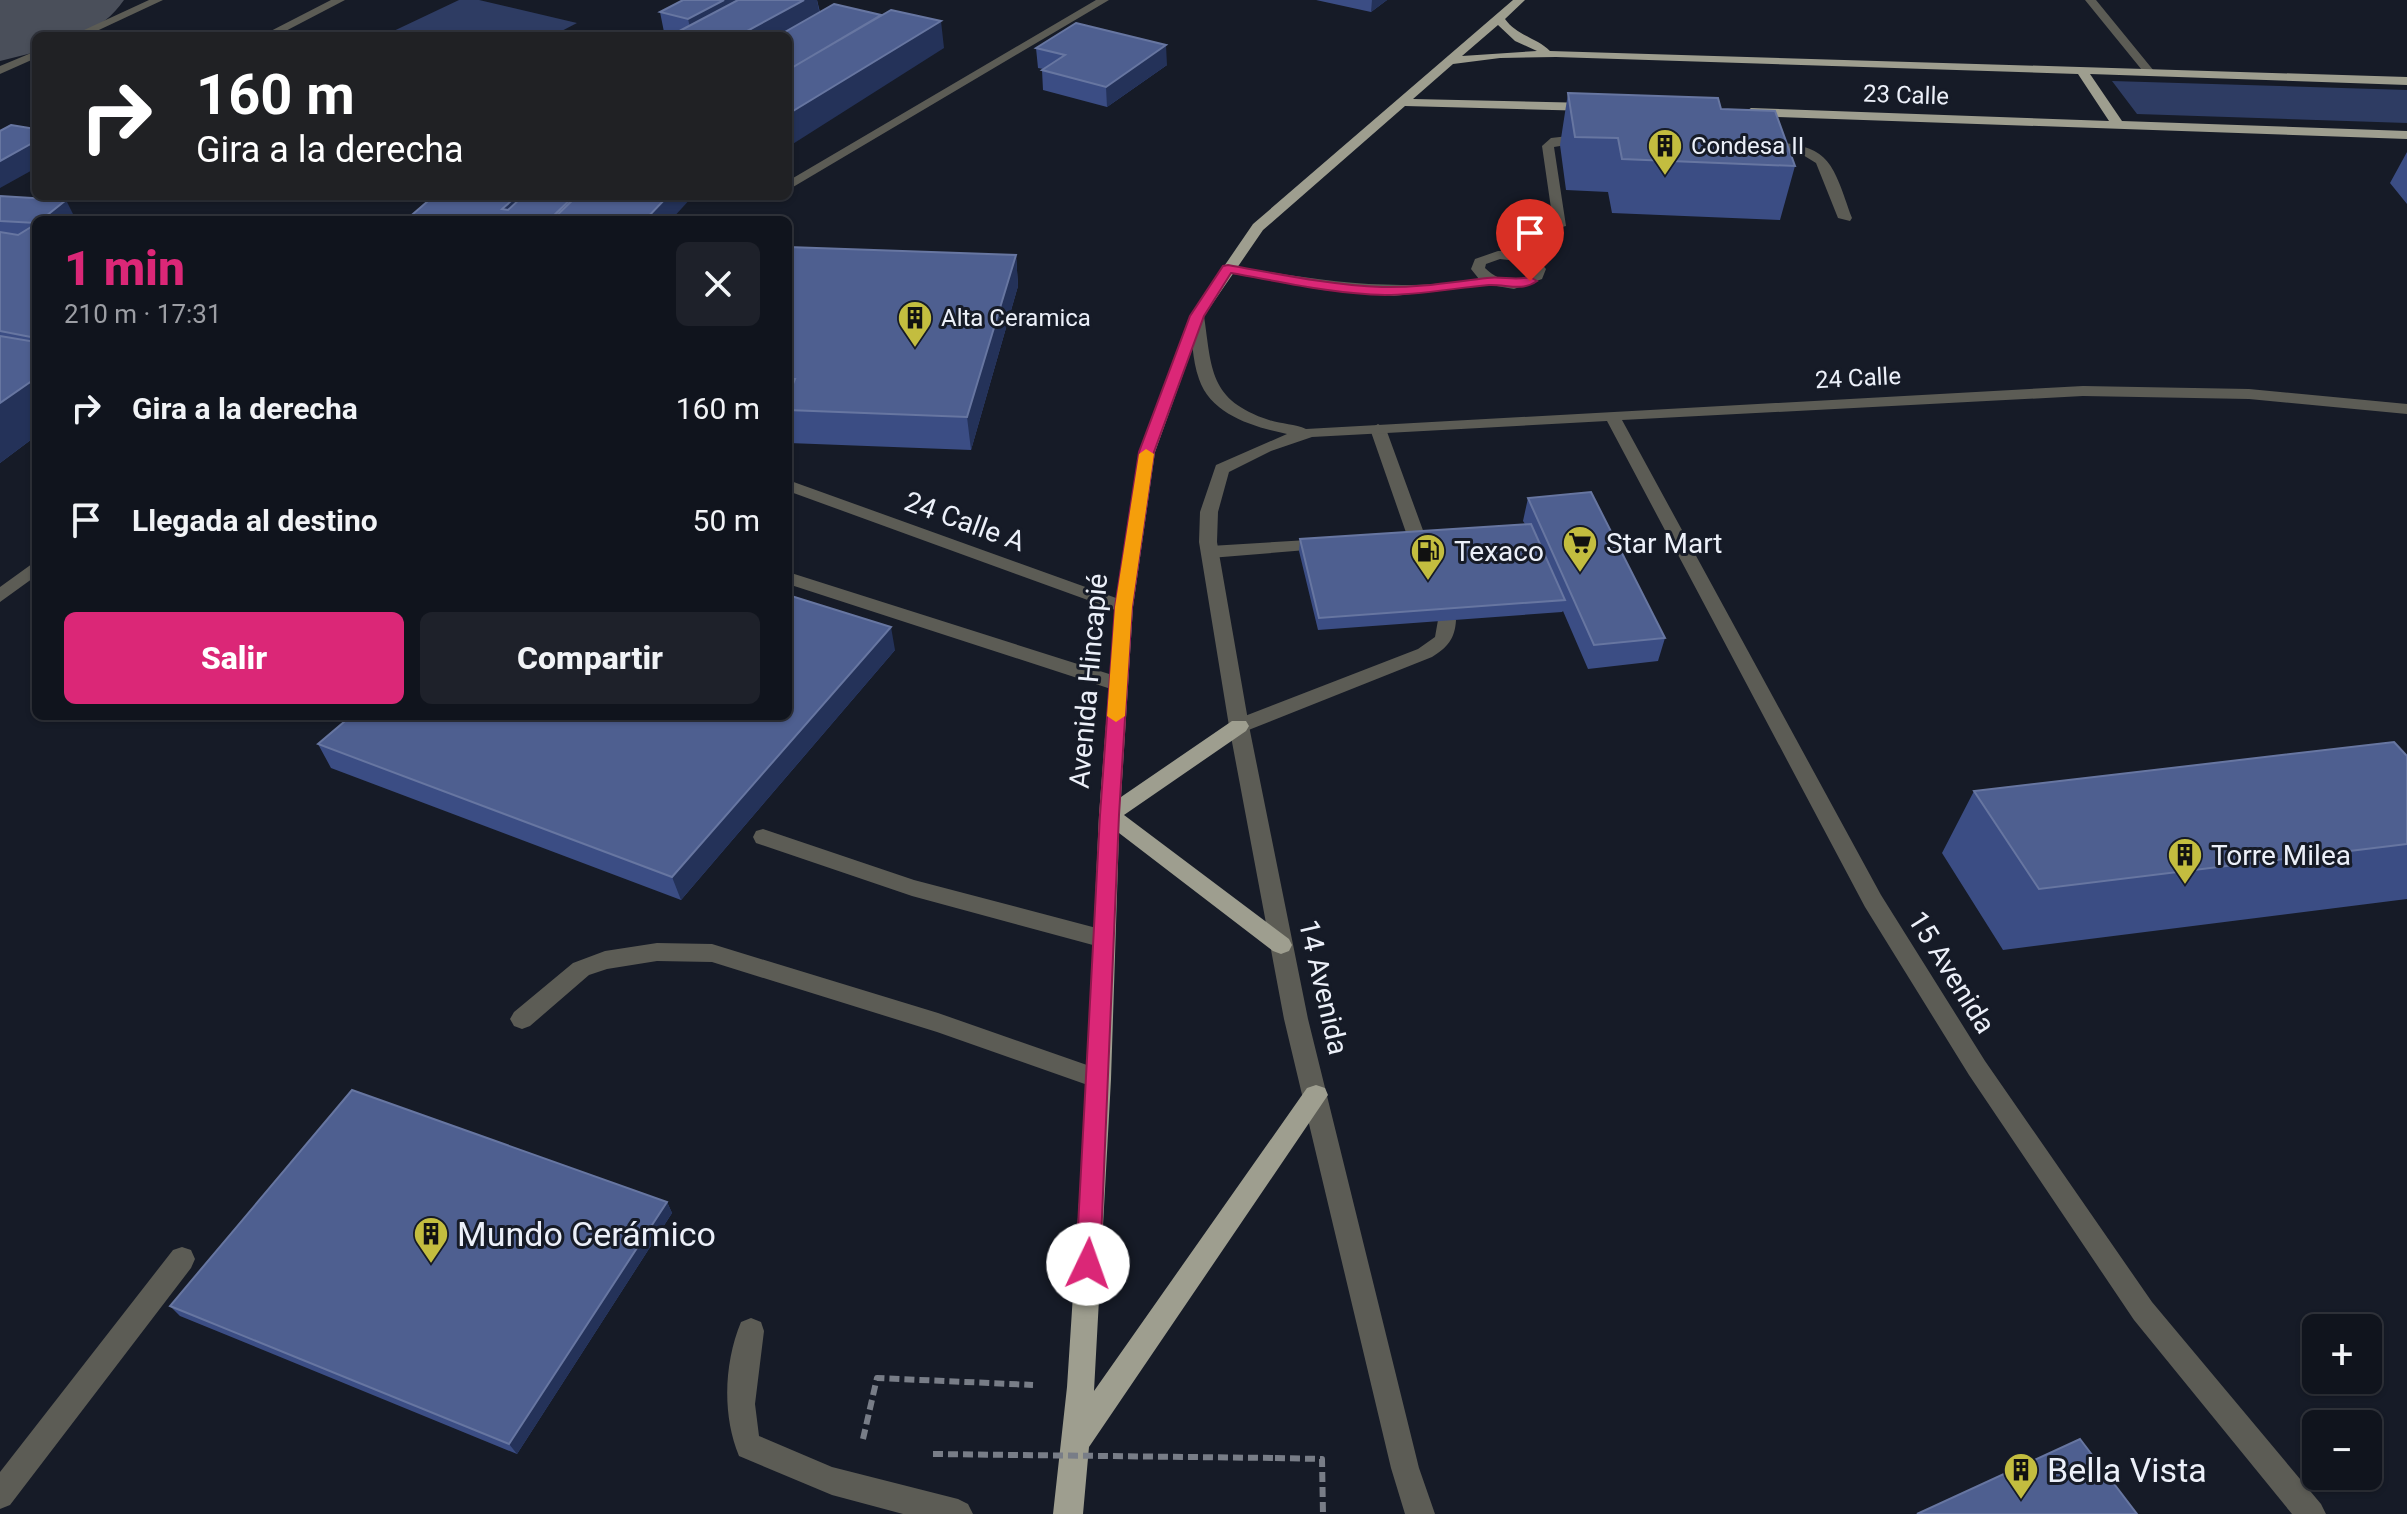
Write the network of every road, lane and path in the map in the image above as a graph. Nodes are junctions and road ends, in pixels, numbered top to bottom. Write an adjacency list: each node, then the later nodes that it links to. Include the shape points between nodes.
1 (158, 0): 7 (street)
2 (340, 0): 8 (street)
3 (1104, 0): 23 (street)
4 (1520, 0): 6 (main road, Avenida Hincapié)
5 (2090, 0): 14 (street)
6 (1499, 18): 9 (main road, via 1519,38); 11 (main road, Avenida Hincapié)
7 (86, 32)
8 (275, 32)
9 (1556, 54): 11 (main road, 23 Calle); 13 (main road, 23 Calle)
10 (32, 56): 12 (street)
11 (1449, 61): 16 (main road, Avenida Hincapié)
12 (0, 70)
13 (2081, 70): 14 (main road, 23 Calle); 20 (main road)
14 (2150, 73): 15 (main road, 23 Calle)
15 (2407, 81)
16 (1403, 102): 17 (main road); 26 (main road, Avenida Hincapié, via 1258,227)
17 (1589, 107): 18 (main road); 25 (street, via 1598,138 1548,146)
18 (1605, 108)
19 (1729, 111): 20 (main road, 23 Calle)
20 (2117, 123): 21 (main road, 23 Calle)
21 (2407, 135)
22 (1743, 144): 24 (street, via 1813,151 1825,161)
23 (792, 184)
24 (1845, 218)
25 (1559, 226)
26 (1228, 269): 27 (street, via 1384,291); 28 (main road, Avenida Hincapié)
27 (1492, 281)
28 (1197, 316): 32 (street, 24 Calle, via 1208,384 1227,406 1282,429); 41 (main road, Avenida Hincapié, via 1147,452)
29 (2407, 409): 30 (street, 24 Calle, via 2249,394 2115,391)
30 (1612, 416): 31 (street, 24 Calle); 63 (street, 15 Avenida, via 1873,901 1977,1068 2143,1311)
31 (1378, 429): 32 (street, 24 Calle); 35 (street)
32 (1312, 432): 33 (street, 24 Calle, via 1257,449)
33 (1222, 469): 37 (street, 14 Avenida, via 1209,512)
34 (792, 486): 41 (street, 24 Calle A)
35 (1413, 540)
36 (1343, 542): 37 (street)
37 (1210, 552): 44 (street, 14 Avenida)
38 (32, 570): 40 (street)
39 (792, 579): 43 (street)
40 (0, 596)
41 (1124, 607): 43 (main road, Avenida Hincapié)
42 (1447, 620): 44 (street, via 1443,643 1425,653)
43 (1118, 684): 45 (main road, Avenida Hincapié)
44 (1239, 726): 45 (main road); 48 (street, 14 Avenida)
45 (1109, 815): 47 (main road, Avenida Hincapié); 48 (main road)
46 (763, 837): 47 (street, via 912,888)
47 (1104, 939): 50 (main road, Avenida Hincapié)
48 (1281, 945): 51 (street, 14 Avenida)
49 (522, 1019): 50 (street, via 581,969 605,960 657,952 712,953)
50 (1099, 1079): 54 (main road, Avenida Hincapié)
51 (1316, 1095): 55 (main road); 62 (street, 14 Avenida)
52 (182, 1259): 58 (street)
53 (751, 1331): 59 (street, via 740,1412 749,1446 832,1481)
54 (1081, 1387): 55 (main road, Avenida Hincapié); 56 (path, via 877,1378)
55 (1077, 1442): 60 (main road, Avenida Hincapié)
56 (861, 1448)
57 (918, 1453): 61 (path, bridge, via 1322,1459)
58 (0, 1495)
59 (958, 1514)
60 (1068, 1514)
61 (1323, 1514)
62 (1420, 1514)
63 (2311, 1514)

